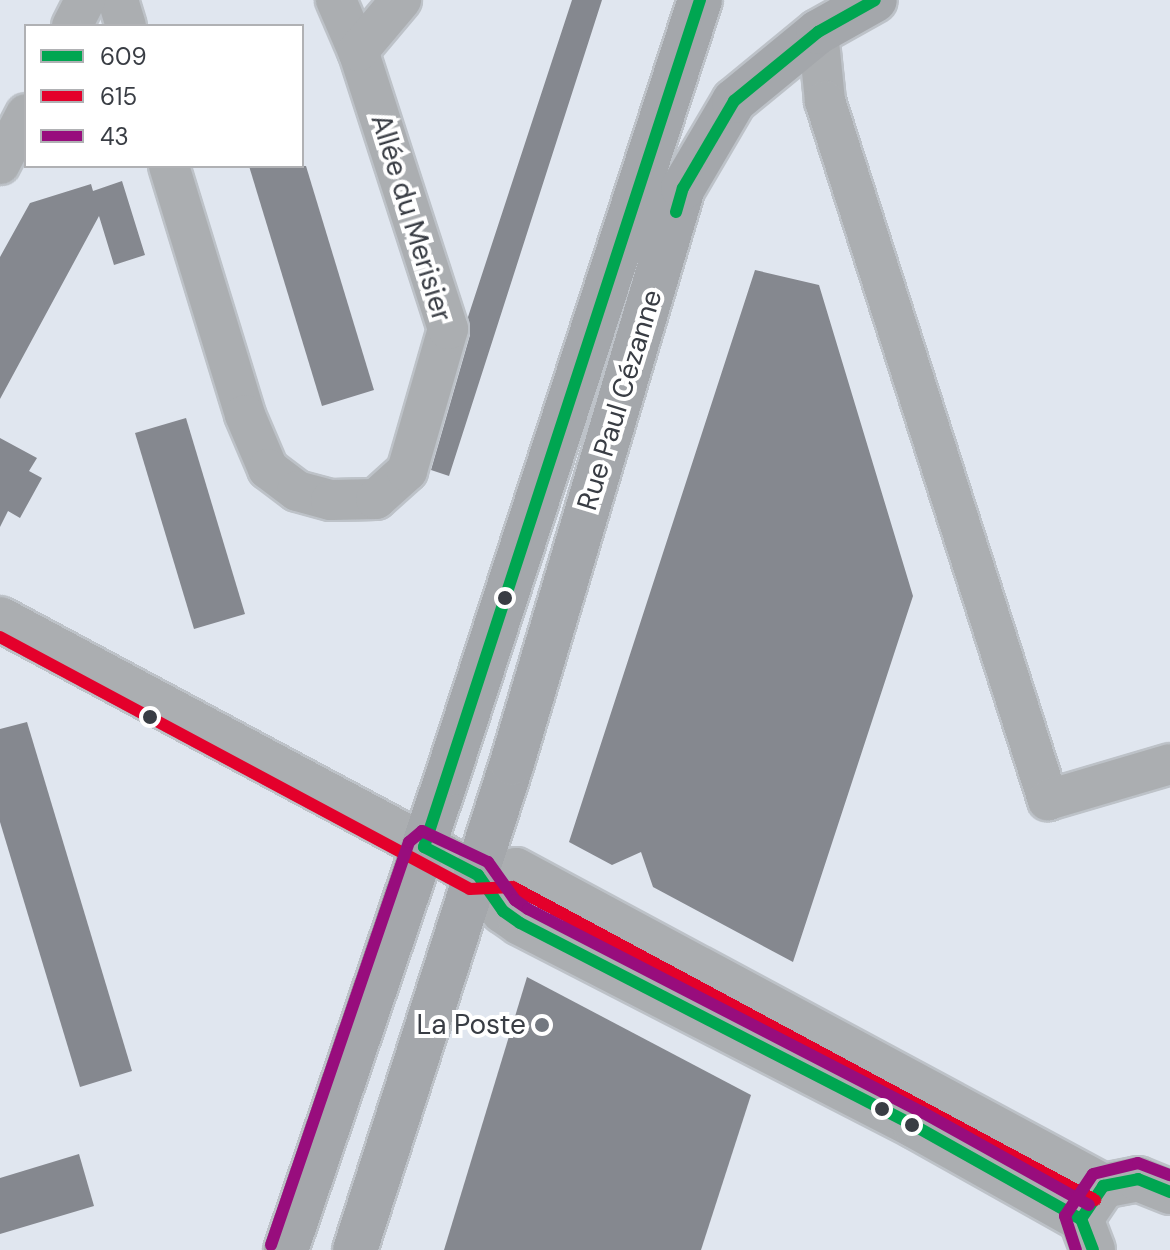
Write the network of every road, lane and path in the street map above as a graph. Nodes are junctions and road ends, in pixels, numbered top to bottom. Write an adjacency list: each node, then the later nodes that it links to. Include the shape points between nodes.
1 (85, 0): 8 (street)
2 (118, 0): 9 (street)
3 (336, 0): 10 (street, Allée du Merisier)
4 (401, 0): 10 (street)
5 (700, 0): 16 (main road)
6 (875, 0): 7 (main road, Rue Paul Cézanne)
7 (810, 16): 15 (street, via 825,101 1048,800); 17 (main road, Rue Paul Cézanne, via 734,101 683,188)
8 (73, 24)
9 (125, 24)
10 (358, 51): 13 (street, Allée du Merisier, via 448,329 407,471 376,499 331,500 297,491 268,469 245,415)
11 (24, 118): 12 (street)
12 (0, 164)
13 (170, 168)
14 (0, 619): 16 (street)
15 (1170, 764)
16 (424, 847): 17 (street); 20 (main road)
17 (478, 875): 19 (street, via 503,911 520,923); 21 (main road, Rue Paul Cézanne)
18 (1170, 1192): 19 (street, via 1138,1179)
19 (1092, 1218)
20 (286, 1250)
21 (355, 1250)

